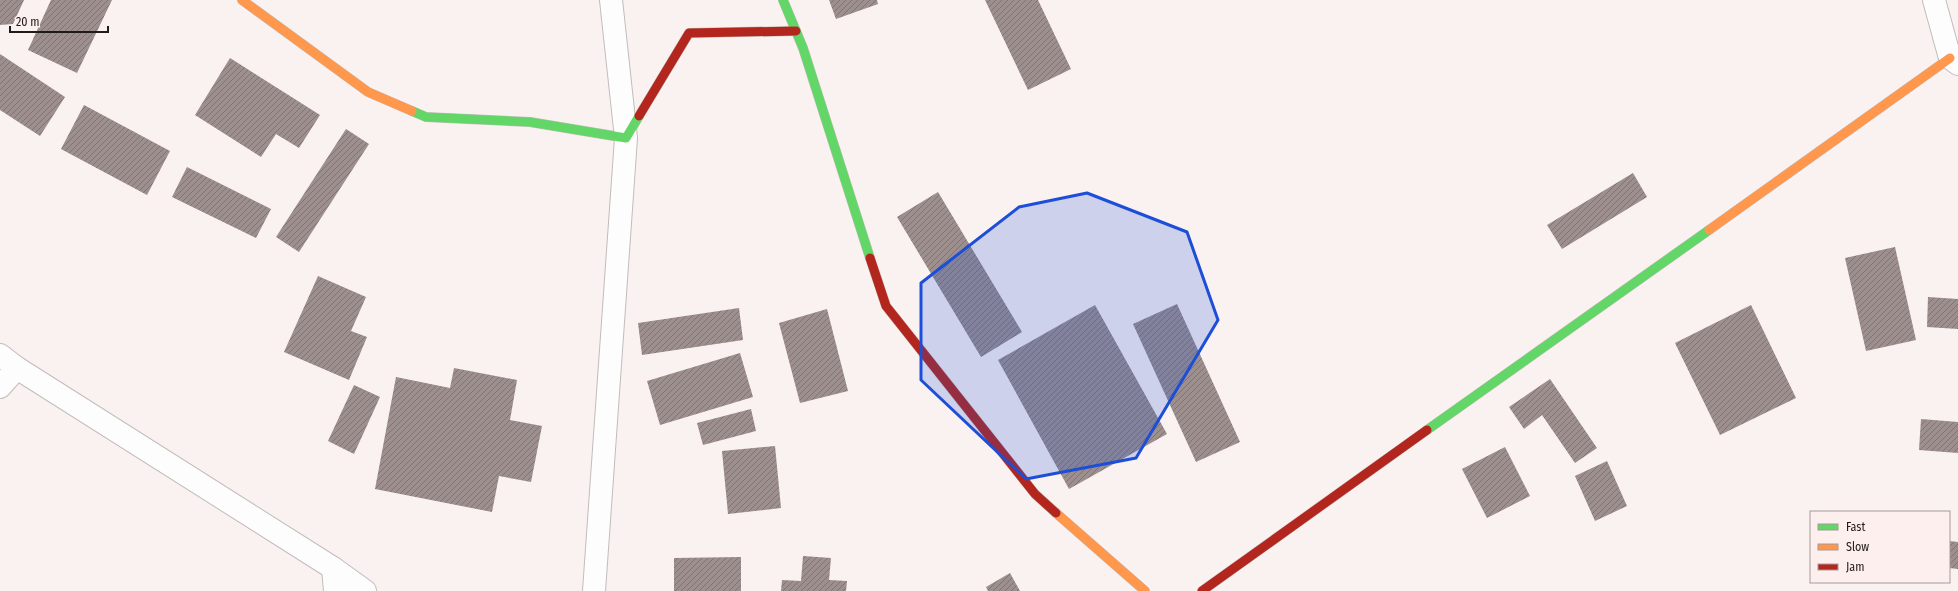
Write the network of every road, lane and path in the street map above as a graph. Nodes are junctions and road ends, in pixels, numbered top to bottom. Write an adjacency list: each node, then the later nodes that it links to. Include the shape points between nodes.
1 (242, 0): 7 (street, via 368,92 426,118 530,122)
2 (611, 0): 7 (street)
3 (783, 0): 5 (street)
4 (1934, 0): 6 (street)
5 (796, 31): 7 (street, via 689,33); 15 (street, via 886,306 1035,494)
6 (1954, 61): 16 (street)
7 (626, 138): 14 (street)
8 (0, 355): 9 (street)
9 (17, 368): 10 (street); 11 (street)
10 (0, 387)
11 (333, 568): 12 (street); 13 (street)
12 (335, 591)
13 (365, 591)
14 (594, 591)
15 (1145, 591)
16 (1202, 591)

